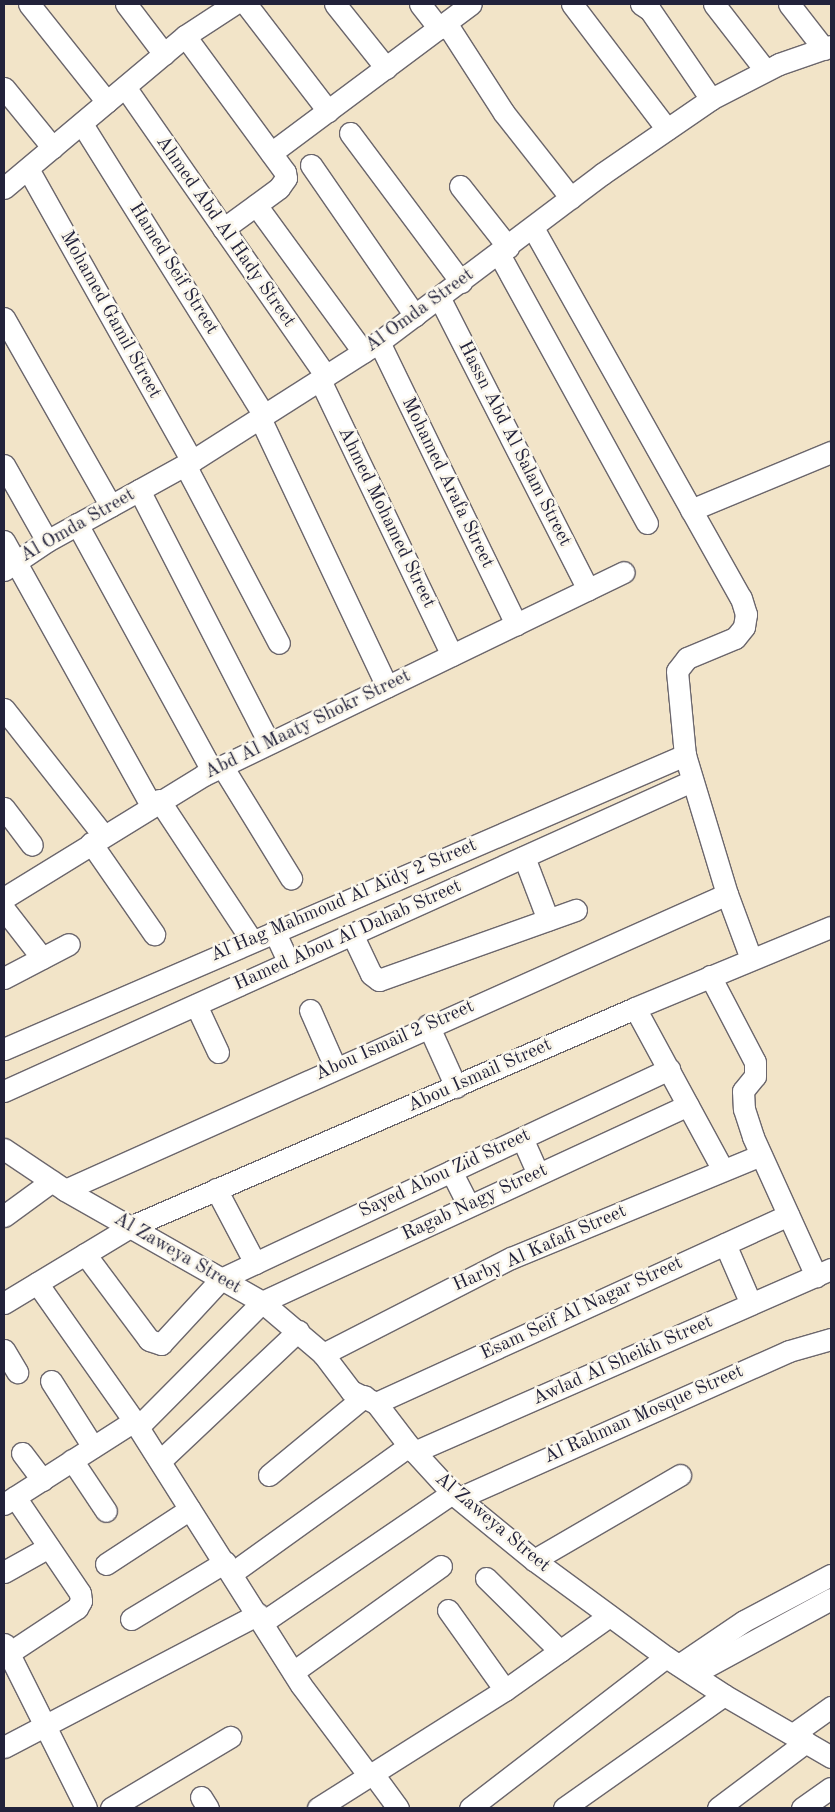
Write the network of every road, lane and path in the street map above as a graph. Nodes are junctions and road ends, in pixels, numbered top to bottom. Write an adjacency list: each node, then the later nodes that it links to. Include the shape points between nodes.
1 (29, 4): 21 (street)
2 (126, 4): 15 (street)
3 (234, 4): 13 (street)
4 (246, 4): 22 (street)
5 (335, 4): 16 (street)
6 (420, 4): 12 (street)
7 (471, 4): 12 (street)
8 (572, 4): 24 (street)
9 (714, 4): 17 (street)
10 (789, 4): 14 (street)
11 (650, 6): 20 (street)
12 (442, 25): 16 (street); 32 (street, via 504,113)
13 (185, 36): 15 (street); 27 (street)
14 (828, 47): 17 (street, Al Omda Street)
15 (164, 54): 18 (street)
16 (386, 68): 22 (street)
17 (765, 70): 20 (street, Al Omda Street)
18 (125, 87): 21 (street); 35 (street, Ahmed Abd Al Hady Street)
19 (4, 88): 26 (street)
20 (711, 99): 24 (street, Al Omda Street)
21 (108, 102): 23 (street)
22 (328, 111): 27 (street)
23 (82, 124): 26 (street); 43 (street, Hamed Seif Street)
24 (667, 129): 32 (street, Al Omda Street)
25 (350, 132): 37 (street)
26 (53, 148): 29 (street)
27 (271, 154): 33 (street, via 286,178 280,188)
28 (311, 165): 39 (street)
29 (28, 169): 31 (street); 45 (street, Mohamed Gamil Street)
30 (460, 186): 36 (street)
31 (4, 188)
32 (571, 198): 34 (street, Al Omda Street)
33 (256, 205): 35 (street); 41 (street, Mohamed Arafa Street)
34 (533, 228): 36 (street, Al Omda Street); 49 (street)
35 (224, 229): 42 (street, Ahmed Abd Al Hady Street)
36 (503, 250): 37 (street, Al Omda Street); 50 (street)
37 (461, 282): 38 (street, Al Omda Street)
38 (440, 299): 39 (street, Al Omda Street); 56 (street, Hassn Abd Al Salam Street)
39 (416, 316): 41 (street, Al Omda Street)
40 (4, 318): 48 (street)
41 (371, 347): 42 (street, Al Omda Street); 57 (street, Mohamed Arafa Street)
42 (323, 378): 43 (street, Al Omda Street); 59 (street, Ahmed Mohamed Street)
43 (262, 416): 45 (street, Al Omda Street); 60 (street, Hamed Seif Street)
44 (831, 452): 49 (street)
45 (189, 463): 47 (street, Al Omda Street); 58 (street)
46 (4, 465): 53 (street)
47 (139, 490): 48 (street, Al Omda Street); 62 (street)
48 (111, 506): 51 (street, Al Omda Street)
49 (691, 510): 63 (street, via 741,598 746,614 744,627 734,638 680,664 678,683)
50 (647, 523)
51 (77, 524): 53 (street, Al Omda Street); 64 (street)
52 (4, 541): 54 (street)
53 (47, 541): 54 (street, Al Omda Street)
54 (10, 566): 66 (street)
55 (624, 572): 56 (street, Abd Al Maaty Shokr Street)
56 (588, 589): 57 (street, Abd Al Maaty Shokr Street)
57 (516, 624): 59 (street, Abd Al Maaty Shokr Street)
58 (279, 643)
59 (452, 655): 60 (street, Abd Al Maaty Shokr Street)
60 (387, 687): 62 (street, Abd Al Maaty Shokr Street)
61 (4, 709): 68 (street)
62 (269, 743): 64 (street, Abd Al Maaty Shokr Street)
63 (685, 756): 65 (street); 78 (street, Al Hag Mahmoud Al Aidy 2 Street)
64 (217, 768): 66 (street, Abd Al Maaty Shokr Street); 71 (street)
65 (692, 781): 70 (street, Hamed Abou Al Dahab Street); 72 (street)
66 (155, 803): 68 (street, Abd Al Maaty Shokr Street); 81 (street)
67 (4, 808): 69 (street)
68 (97, 839): 73 (street, Abd Al Maaty Shokr Street); 79 (street)
69 (32, 845)
70 (524, 857): 76 (street); 80 (street, Hamed Abou Al Dahab Street)
71 (291, 878)
72 (727, 894): 84 (street); 91 (street, Abou Ismail 2 Street)
73 (4, 898)
74 (4, 908): 83 (street)
75 (576, 910): 76 (street)
76 (548, 920): 80 (street, via 379,980 371,974)
77 (831, 927): 84 (street, Abou Ismail Street)
78 (274, 931): 81 (street, Al Hag Mahmoud Al Aidy 2 Street); 85 (street)
79 (154, 934)
80 (352, 934): 85 (street, Hamed Abou Al Dahab Street)
81 (252, 941): 92 (street, Al Hag Mahmoud Al Aidy 2 Street)
82 (69, 944): 83 (street)
83 (42, 958): 87 (street)
84 (751, 959): 86 (street, Abou Ismail Street)
85 (289, 963): 88 (street, Hamed Abou Al Dahab Street)
86 (710, 976): 89 (street, Abou Ismail Street); 101 (street, via 755,1062 755,1076 743,1091 742,1099)
87 (4, 978)
88 (196, 1005): 93 (street); 97 (street, Hamed Abou Al Dahab Street)
89 (635, 1008): 95 (street); 96 (street, Abou Ismail Street)
90 (310, 1010): 94 (street)
91 (428, 1025): 94 (street, Abou Ismail 2 Street); 96 (street)
92 (4, 1049)
93 (218, 1052)
94 (335, 1067): 105 (street, Abou Ismail 2 Street)
95 (669, 1068): 98 (street); 99 (street, Sayed Abou Zid Street)
96 (456, 1086): 106 (street, Abou Ismail Street)
97 (4, 1091)
98 (688, 1106): 102 (street); 104 (street, Ragab Nagy Street)
99 (522, 1138): 103 (street, Sayed Abou Zid Street); 104 (street)
100 (4, 1149): 105 (street, Al Zaweya Street)
101 (761, 1156): 102 (street, Harby Al Kafafi Street); 108 (street)
102 (723, 1170): 123 (street, Harby Al Kafafi Street, via 511,1258)
103 (451, 1171): 107 (street); 113 (street, Sayed Abou Zid Street)
104 (538, 1174): 107 (street, Ragab Nagy Street)
105 (58, 1186): 109 (street, Abou Ismail 2 Street); 110 (street, Al Zaweya Street)
106 (216, 1190): 110 (street, Abou Ismail Street); 113 (street)
107 (468, 1205): 117 (street, Ragab Nagy Street)
108 (788, 1215): 111 (street, Esam Seif Al Nagar Street); 114 (street)
109 (4, 1216)
110 (130, 1227): 112 (street, Abou Ismail Street); 115 (street, Al Zaweya Street)
111 (725, 1244): 119 (street); 126 (street, Esam Seif Al Nagar Street)
112 (85, 1254): 115 (street, via 149,1340 158,1345 164,1343); 116 (street, Abou Ismail Street)
113 (255, 1263): 115 (street, Sayed Abou Zid Street)
114 (823, 1273): 119 (street, Awlad Al Sheikh Street)
115 (221, 1279): 117 (street, Al Zaweya Street)
116 (37, 1283): 118 (street, Abou Ismail Street); 127 (street)
117 (262, 1302): 120 (street, Al Zaweya Street); 127 (street)
118 (4, 1303)
119 (751, 1304): 129 (street, Awlad Al Sheikh Street)
120 (298, 1331): 123 (street, Al Zaweya Street); 132 (street)
121 (831, 1339): 136 (street, Al Rahman Mosque Street, via 789,1351)
122 (4, 1350): 124 (street)
123 (323, 1354): 126 (street, Al Zaweya Street, via 351,1391)
124 (17, 1372)
125 (51, 1381): 128 (street)
126 (371, 1399): 129 (street, Al Zaweya Street); 134 (street, Esam Seif Al Nagar Street)
127 (136, 1424): 128 (street); 132 (street)
128 (93, 1447): 131 (street)
129 (411, 1449): 136 (street, Al Zaweya Street); 144 (street, Awlad Al Sheikh Street)
130 (22, 1452): 135 (street)
131 (72, 1460): 135 (street); 139 (street)
132 (160, 1461): 138 (street)
133 (680, 1474): 141 (street)
134 (269, 1475)
135 (42, 1480): 137 (street)
136 (455, 1496): 141 (street, Al Zaweya Street); 152 (street, Al Rahman Mosque Street)
137 (9, 1500): 140 (street)
138 (190, 1509): 142 (street); 144 (street)
139 (106, 1512)
140 (49, 1547): 145 (street); 154 (street, via 80,1594 81,1601 77,1608)
141 (534, 1560): 150 (street, Al Zaweya Street)
142 (106, 1564)
143 (441, 1566): 156 (street)
144 (228, 1568): 151 (street, Awlad Al Sheikh Street); 152 (street)
145 (4, 1572)
146 (831, 1576): 155 (street, via 744,1621)
147 (486, 1578): 153 (street)
148 (831, 1599): 155 (street)
149 (448, 1610): 157 (street)
150 (609, 1616): 153 (street); 155 (street, Al Zaweya Street)
151 (131, 1618)
152 (261, 1618): 156 (street); 160 (street, Al Rahman Mosque Street)
153 (560, 1651): 157 (street)
154 (8, 1658): 160 (street)
155 (679, 1665): 158 (street, Al Zaweya Street); 171 (street)
156 (293, 1672): 165 (street)
157 (505, 1690): 165 (street)
158 (724, 1695): 162 (street, Al Zaweya Street); 172 (street)
159 (831, 1707): 162 (street)
160 (46, 1728): 163 (street, Al Rahman Mosque Street); 167 (street)
161 (230, 1737): 168 (street)
162 (799, 1738): 164 (street, Al Zaweya Street); 173 (street)
163 (4, 1747)
164 (831, 1757)
165 (371, 1775): 169 (street); 170 (street)
166 (831, 1788): 174 (street)
167 (86, 1808)
168 (111, 1808)
169 (318, 1808)
170 (398, 1808)
171 (470, 1808)
172 (564, 1808)
173 (718, 1808)
174 (802, 1808)

